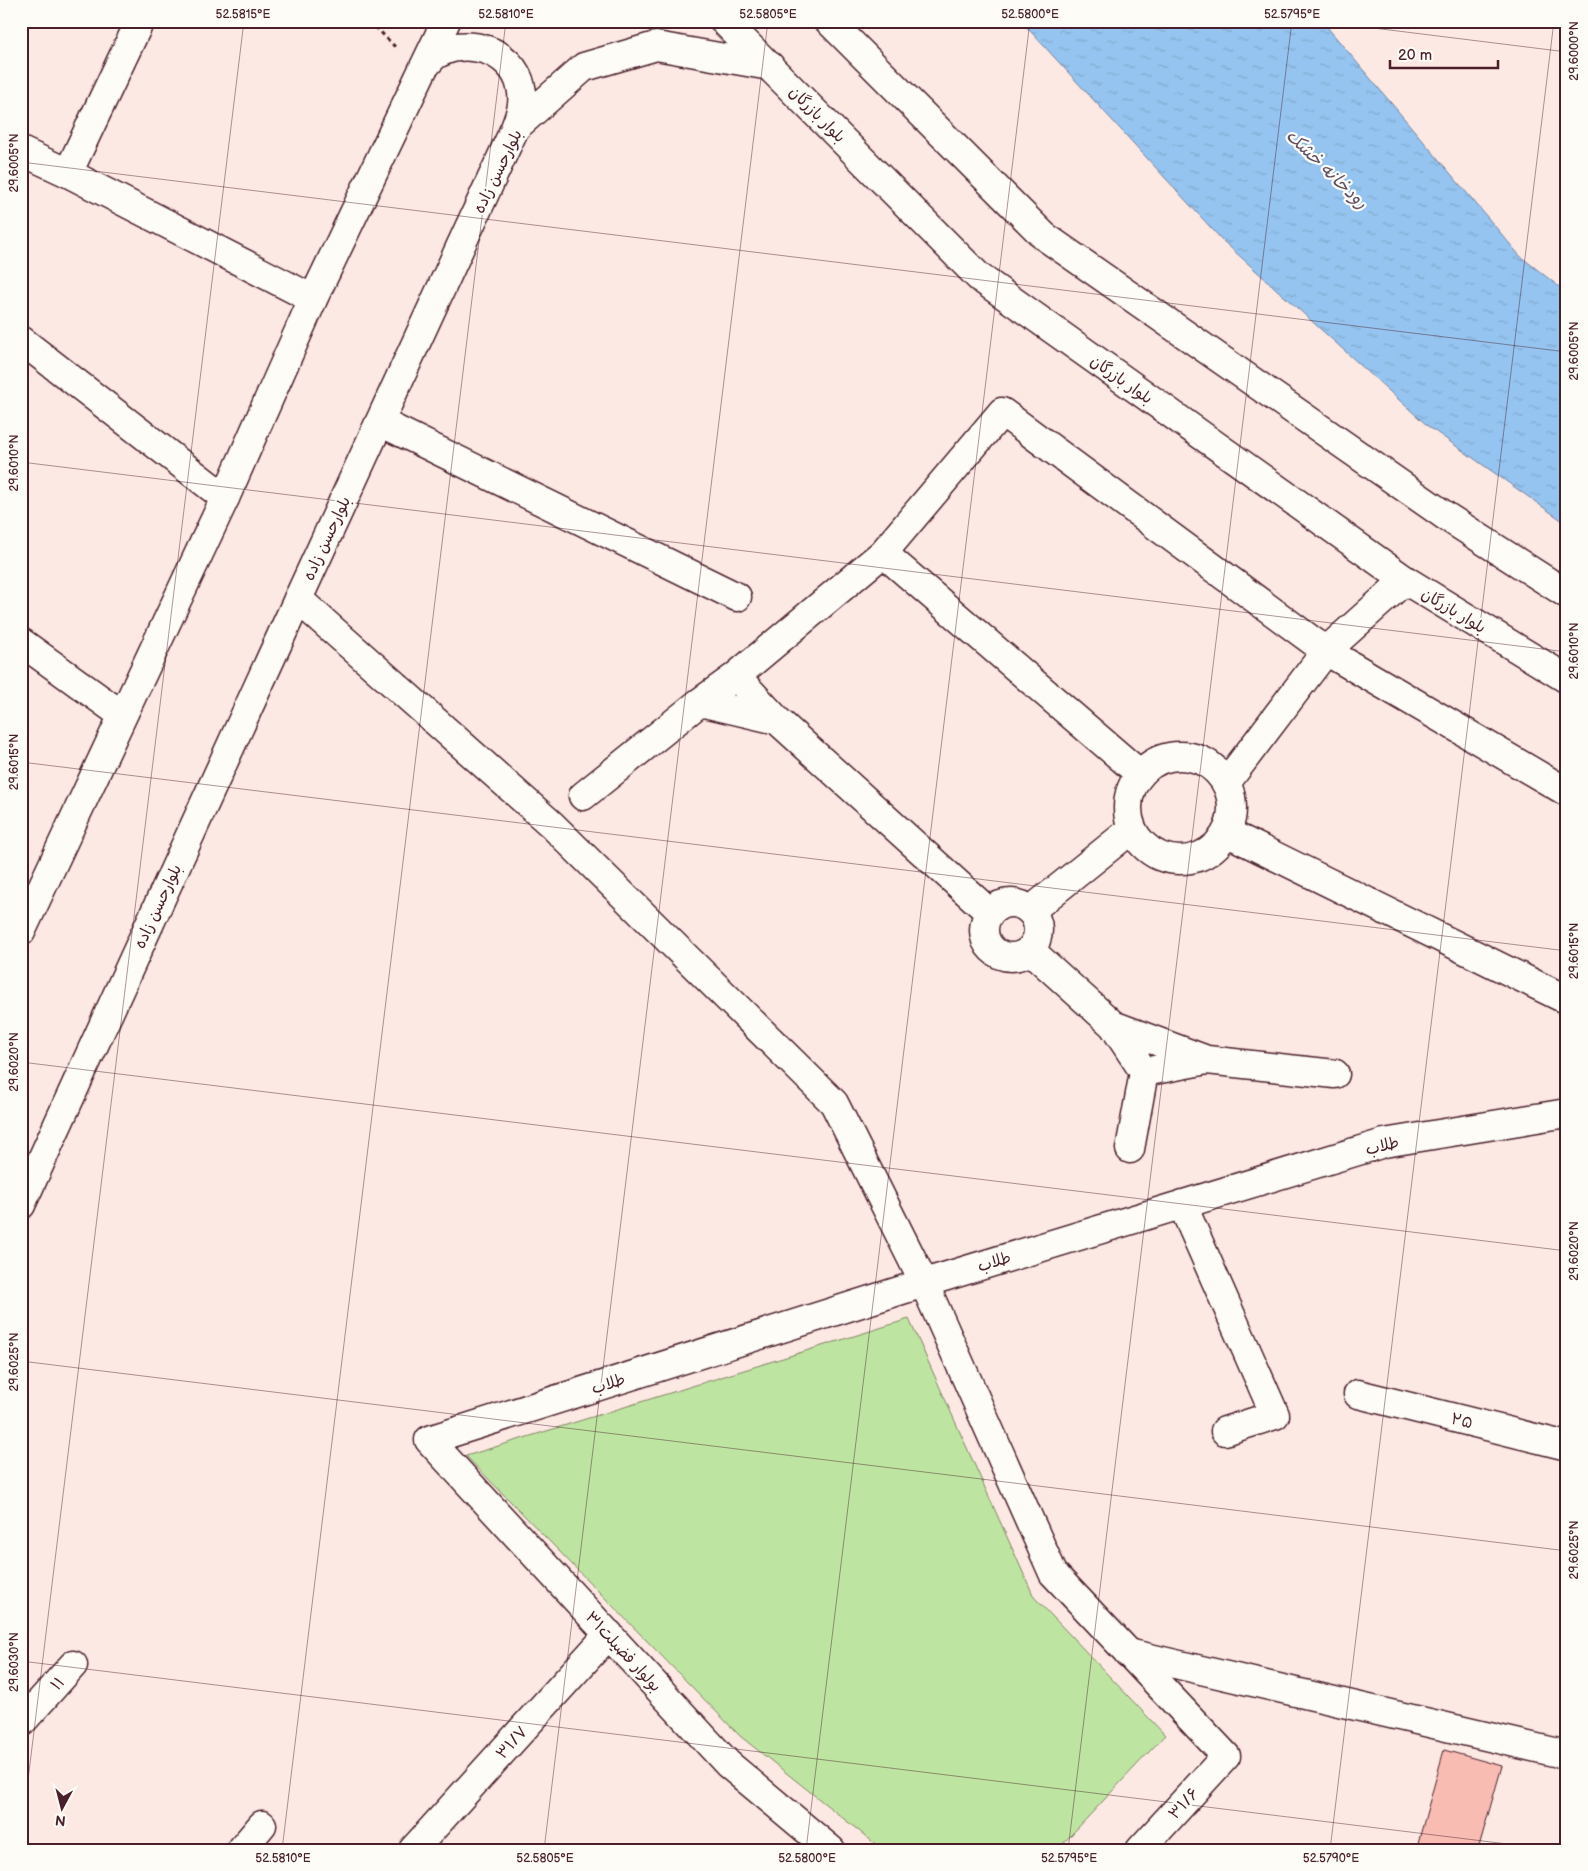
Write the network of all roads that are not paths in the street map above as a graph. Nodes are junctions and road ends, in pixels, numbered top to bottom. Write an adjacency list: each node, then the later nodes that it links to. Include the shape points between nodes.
1 (140, 21): 9 (street)
2 (446, 21): 6 (street)
3 (724, 21): 5 (street, بلوار بازرگان)
4 (829, 21): 16 (street, via 1044,236 1447,517)
5 (770, 66): 7 (street, بلوارحسن زاده, via 656,46 584,67); 15 (street, بلوار بازرگان, via 979,277)
6 (420, 72): 7 (street, via 434,56 454,47 475,46 496,53 512,68 521,87 522,108); 10 (street)
7 (515, 128): 12 (street, بلوارحسن زاده)
8 (21, 151): 9 (street)
9 (68, 173): 10 (street)
10 (313, 299): 13 (street)
11 (21, 340): 13 (street)
12 (380, 422): 17 (street); 18 (street, بلوارحسن زاده)
13 (225, 498): 24 (street)
14 (883, 553): 20 (street, via 1002,412); 21 (street); 26 (street)
15 (1405, 580): 20 (street); 22 (street, بلوار بازرگان)
16 (1567, 594)
17 (738, 597)
18 (298, 599): 44 (street, بلوارحسن زاده); 45 (street, via 551,824 834,1102)
19 (21, 642): 24 (street)
20 (1326, 652): 27 (street); 28 (street)
21 (736, 676): 23 (street); 25 (street)
22 (1567, 679)
23 (700, 702): 25 (street); 29 (street)
24 (122, 715): 34 (street)
25 (777, 720): 33 (street)
26 (1140, 774): 27 (street, via 1153,763 1169,757 1186,756 1202,760); 30 (street, via 1129,800)
27 (1226, 783): 31 (street, via 1232,799 1232,816)
28 (1567, 792)
29 (582, 796)
30 (1132, 829): 31 (street, via 1154,853 1186,859 1203,855 1216,846); 32 (street)
31 (1226, 832): 36 (street)
32 (1030, 911): 33 (street, via 1014,903 996,907); 35 (street, via 1038,926 1038,934)
33 (990, 913): 35 (street, via 983,930 989,947 1004,957 1022,955)
34 (21, 932)
35 (1030, 950): 37 (street)
36 (1567, 1000)
37 (1113, 1025): 38 (street); 39 (street)
38 (1207, 1060): 39 (street); 40 (street)
39 (1144, 1072): 42 (street)
40 (1334, 1074)
41 (1567, 1113): 43 (street, طلاب, via 1384,1143)
42 (1130, 1149)
43 (1182, 1204): 45 (street, طلاب); 47 (street, via 1275,1415)
44 (21, 1205)
45 (924, 1283): 48 (street, طلاب); 51 (street, via 1053,1573)
46 (1358, 1394): 49 (street, ۲۵)
47 (1225, 1431)
48 (429, 1440): 50 (street, بولوار فضیلت۳۱)
49 (1567, 1446)
50 (609, 1634): 57 (street, ۳۱/۷); 58 (street, بولوار فضیلت۳۱, via 728,1764)
51 (1128, 1653): 54 (street); 59 (street, ۳۱/۶, via 1226,1756)
52 (73, 1665): 53 (street, ۱۱)
53 (21, 1723)
54 (1567, 1755)
55 (262, 1825): 56 (street)
56 (241, 1850)
57 (413, 1850)
58 (832, 1850)
59 (1140, 1850)

